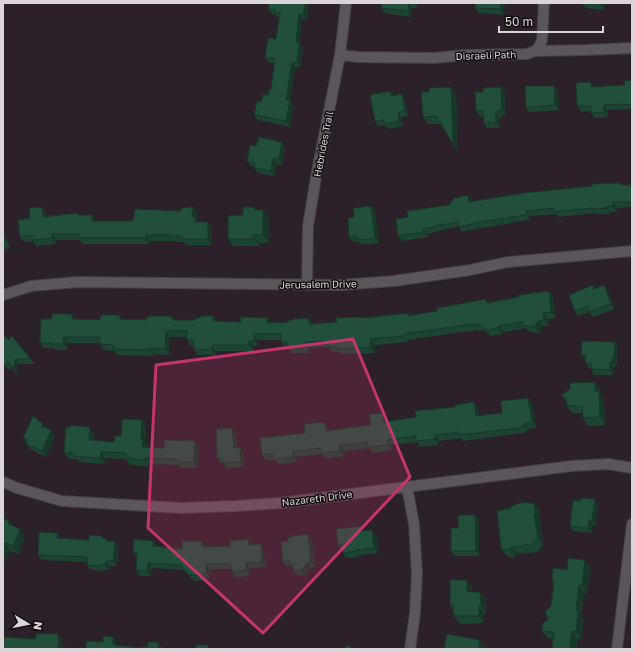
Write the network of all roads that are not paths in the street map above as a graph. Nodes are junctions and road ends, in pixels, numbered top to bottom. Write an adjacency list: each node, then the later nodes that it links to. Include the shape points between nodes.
1 (346, 3): 5 (street, Hebrides Trail)
2 (544, 3): 4 (street, via 542,40)
3 (632, 48): 4 (street, Disraeli Path)
4 (534, 51): 5 (street, Disraeli Path, via 527,54 434,58)
5 (340, 55): 7 (street, Hebrides Trail, via 308,226)
6 (632, 251): 7 (street, Jerusalem Drive, via 508,262 394,280)
7 (307, 285): 8 (street, Jerusalem Drive, via 78,282 31,286)
8 (3, 295)
9 (632, 468): 11 (street, Nazareth Drive, via 608,464 572,466)
10 (3, 482): 11 (street, Nazareth Drive, via 62,501 181,508 280,502)
11 (407, 487): 13 (street, via 414,524 417,574)
12 (632, 524): 14 (street)
13 (410, 649)
14 (617, 649)

